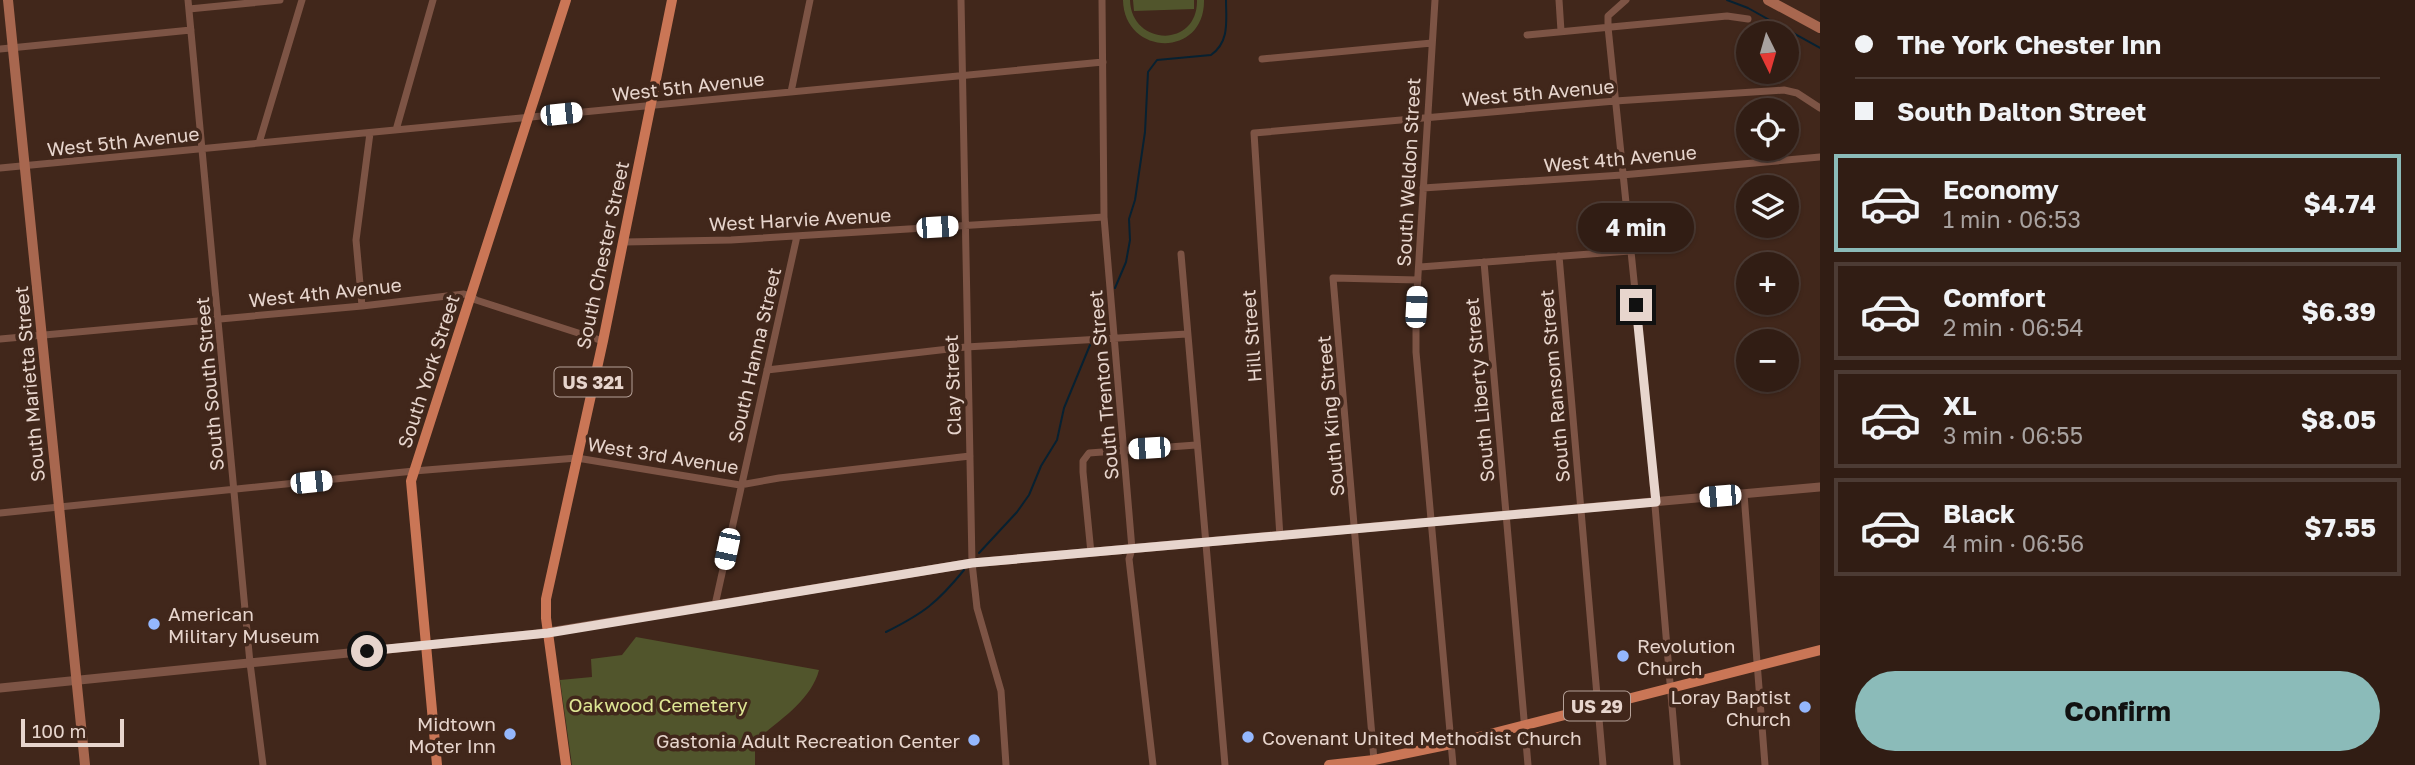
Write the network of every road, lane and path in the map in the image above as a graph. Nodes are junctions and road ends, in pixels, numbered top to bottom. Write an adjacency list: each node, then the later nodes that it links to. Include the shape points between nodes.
1 (8, 0): 22 (main road, South Marietta Street)
2 (280, 0): 14 (street)
3 (302, 0): 36 (street)
4 (433, 0): 33 (street)
5 (566, 0): 31 (main road, South York Street)
6 (672, 0): 29 (main road, South Chester Street / US 321)
7 (810, 0): 27 (street)
8 (961, 0): 26 (street, Clay Street)
9 (1102, 0): 25 (street, South Trenton Street)
10 (1434, 0): 21 (street, South Weldon Street)
11 (1559, 0): 19 (street)
12 (1626, 0): 16 (street, via 1608,16)
13 (1768, 0): 17 (main road)
14 (189, 4): 18 (street, South South Street)
15 (1748, 19): 16 (street, via 1727,16)
16 (1608, 27): 19 (street); 28 (street)
17 (1820, 28)
18 (191, 30): 22 (street); 37 (street, South South Street)
19 (1561, 32): 20 (street)
20 (1527, 34)
21 (1432, 43): 24 (street); 32 (street, South Weldon Street)
22 (13, 48): 23 (street); 39 (main road, South Marietta Street)
23 (0, 49)
24 (1262, 59)
25 (1102, 62): 26 (street, West 5th Avenue); 43 (street, South Trenton Street)
26 (962, 76): 27 (street, West 5th Avenue); 44 (street, Clay Street)
27 (791, 92): 29 (street, West 5th Avenue)
28 (1615, 101): 30 (street, West 5th Avenue, via 1784,90); 32 (street, West 5th Avenue); 41 (street)
29 (650, 106): 31 (street, West 5th Avenue); 46 (main road, South Chester Street / US 321)
30 (1820, 108)
31 (528, 117): 33 (street, West 5th Avenue); 53 (main road, South York Street)
32 (1427, 117): 35 (street, West 5th Avenue); 42 (street, South Weldon Street)
33 (396, 130): 34 (street, West 5th Avenue)
34 (370, 132): 36 (street, West 5th Avenue); 54 (street, via 355,240)
35 (1254, 133): 79 (street, Hill Street)
36 (259, 143): 37 (street, West 5th Avenue)
37 (202, 149): 39 (street, West 5th Avenue); 55 (street, South South Street)
38 (1820, 157): 41 (street, West 4th Avenue)
39 (25, 166): 40 (street, West 5th Avenue); 57 (main road, South Marietta Street)
40 (0, 168)
41 (1622, 175): 42 (street, West 4th Avenue); 47 (street)
42 (1423, 188): 51 (street, South Weldon Street)
43 (1104, 217): 44 (street, West Harvie Avenue); 58 (street, South Trenton Street)
44 (964, 225): 45 (street, West Harvie Avenue); 61 (street, Clay Street)
45 (797, 236): 46 (street, West Harvie Avenue); 62 (street, South Hanna Street)
46 (624, 242): 60 (main road, South Chester Street / US 321)
47 (1630, 251): 49 (street); 72 (street)
48 (1181, 254): 56 (street)
49 (1559, 256): 50 (street); 74 (street, South Ransom Street)
50 (1484, 262): 51 (street); 76 (street, South Liberty Street)
51 (1420, 267): 52 (street, South Weldon Street)
52 (1418, 280): 77 (street, South Weldon Street, via 1416,352); 78 (street, South King Street, via 1333,278)
53 (471, 296): 54 (street, West 4th Avenue); 60 (street, West 4th Avenue); 67 (main road, South York Street)
54 (362, 306): 55 (street, West 4th Avenue)
55 (219, 318): 57 (street, West 4th Avenue); 70 (street, South South Street)
56 (1187, 334): 58 (street); 63 (street)
57 (43, 335): 59 (street, West 4th Avenue); 73 (main road, South Marietta Street)
58 (1114, 338): 61 (street); 64 (street, South Trenton Street)
59 (0, 340)
60 (603, 341): 66 (main road, South Chester Street / US 321)
61 (966, 347): 62 (street); 65 (street, Clay Street)
62 (767, 370): 68 (street, South Hanna Street)
63 (1196, 445): 64 (street); 80 (street)
64 (1125, 450): 81 (street, South Trenton Street); 82 (street, via 1089,453 1083,461)
65 (970, 456): 68 (street, West 3rd Avenue); 83 (street, Clay Street)
66 (578, 457): 67 (street, West 3rd Avenue); 68 (street, West 3rd Avenue); 85 (main road, South Chester Street / US 321, via 546,599)
67 (414, 471): 70 (street, West 3rd Avenue); 86 (main road, South York Street, via 411,495)
68 (740, 485): 84 (street, South Hanna Street)
69 (1820, 487): 71 (street)
70 (234, 489): 73 (street, West 3rd Avenue); 88 (street, South South Street)
71 (1744, 494): 72 (street); 89 (street)
72 (1656, 502): 74 (street); 92 (street)
73 (58, 508): 75 (street, West 3rd Avenue); 90 (main road, South Marietta Street)
74 (1580, 509): 76 (street); 93 (street, South Ransom Street)
75 (0, 513)
76 (1506, 516): 77 (street); 94 (street, South Liberty Street)
77 (1431, 523): 78 (street); 95 (street, South Weldon Street)
78 (1356, 530): 79 (street); 96 (street, South King Street)
79 (1280, 537): 80 (street)
80 (1207, 544): 81 (street); 103 (street)
81 (1132, 549): 82 (street); 102 (street, South Trenton Street, via 1129,559)
82 (1091, 553): 83 (street)
83 (972, 563): 84 (street); 101 (street, Clay Street, via 977,608 1001,691)
84 (715, 605): 85 (street)
85 (548, 633): 86 (street); 100 (main road, South Chester Street / US 321)
86 (425, 645): 88 (street); 99 (main road, South York Street)
87 (1820, 650): 89 (main road, US 29)
88 (250, 663): 90 (street); 98 (street, South South Street)
89 (1756, 666): 92 (main road, US 29); 109 (street)
90 (75, 681): 91 (street); 97 (main road, South Marietta Street)
91 (0, 688)
92 (1670, 688): 93 (main road, US 29); 108 (street)
93 (1597, 706): 94 (main road, US 29); 107 (street, South Ransom Street)
94 (1525, 724): 95 (main road, US 29); 106 (street, South Liberty Street)
95 (1451, 744): 96 (main road, US 29); 105 (street, South Weldon Street)
96 (1374, 760): 104 (main road, US 29)
97 (85, 765)
98 (263, 765)
99 (437, 765)
100 (566, 765)
101 (1006, 765)
102 (1153, 765)
103 (1225, 765)
104 (1329, 765)
105 (1453, 765)
106 (1528, 765)
107 (1603, 765)
108 (1677, 765)
109 (1765, 765)

